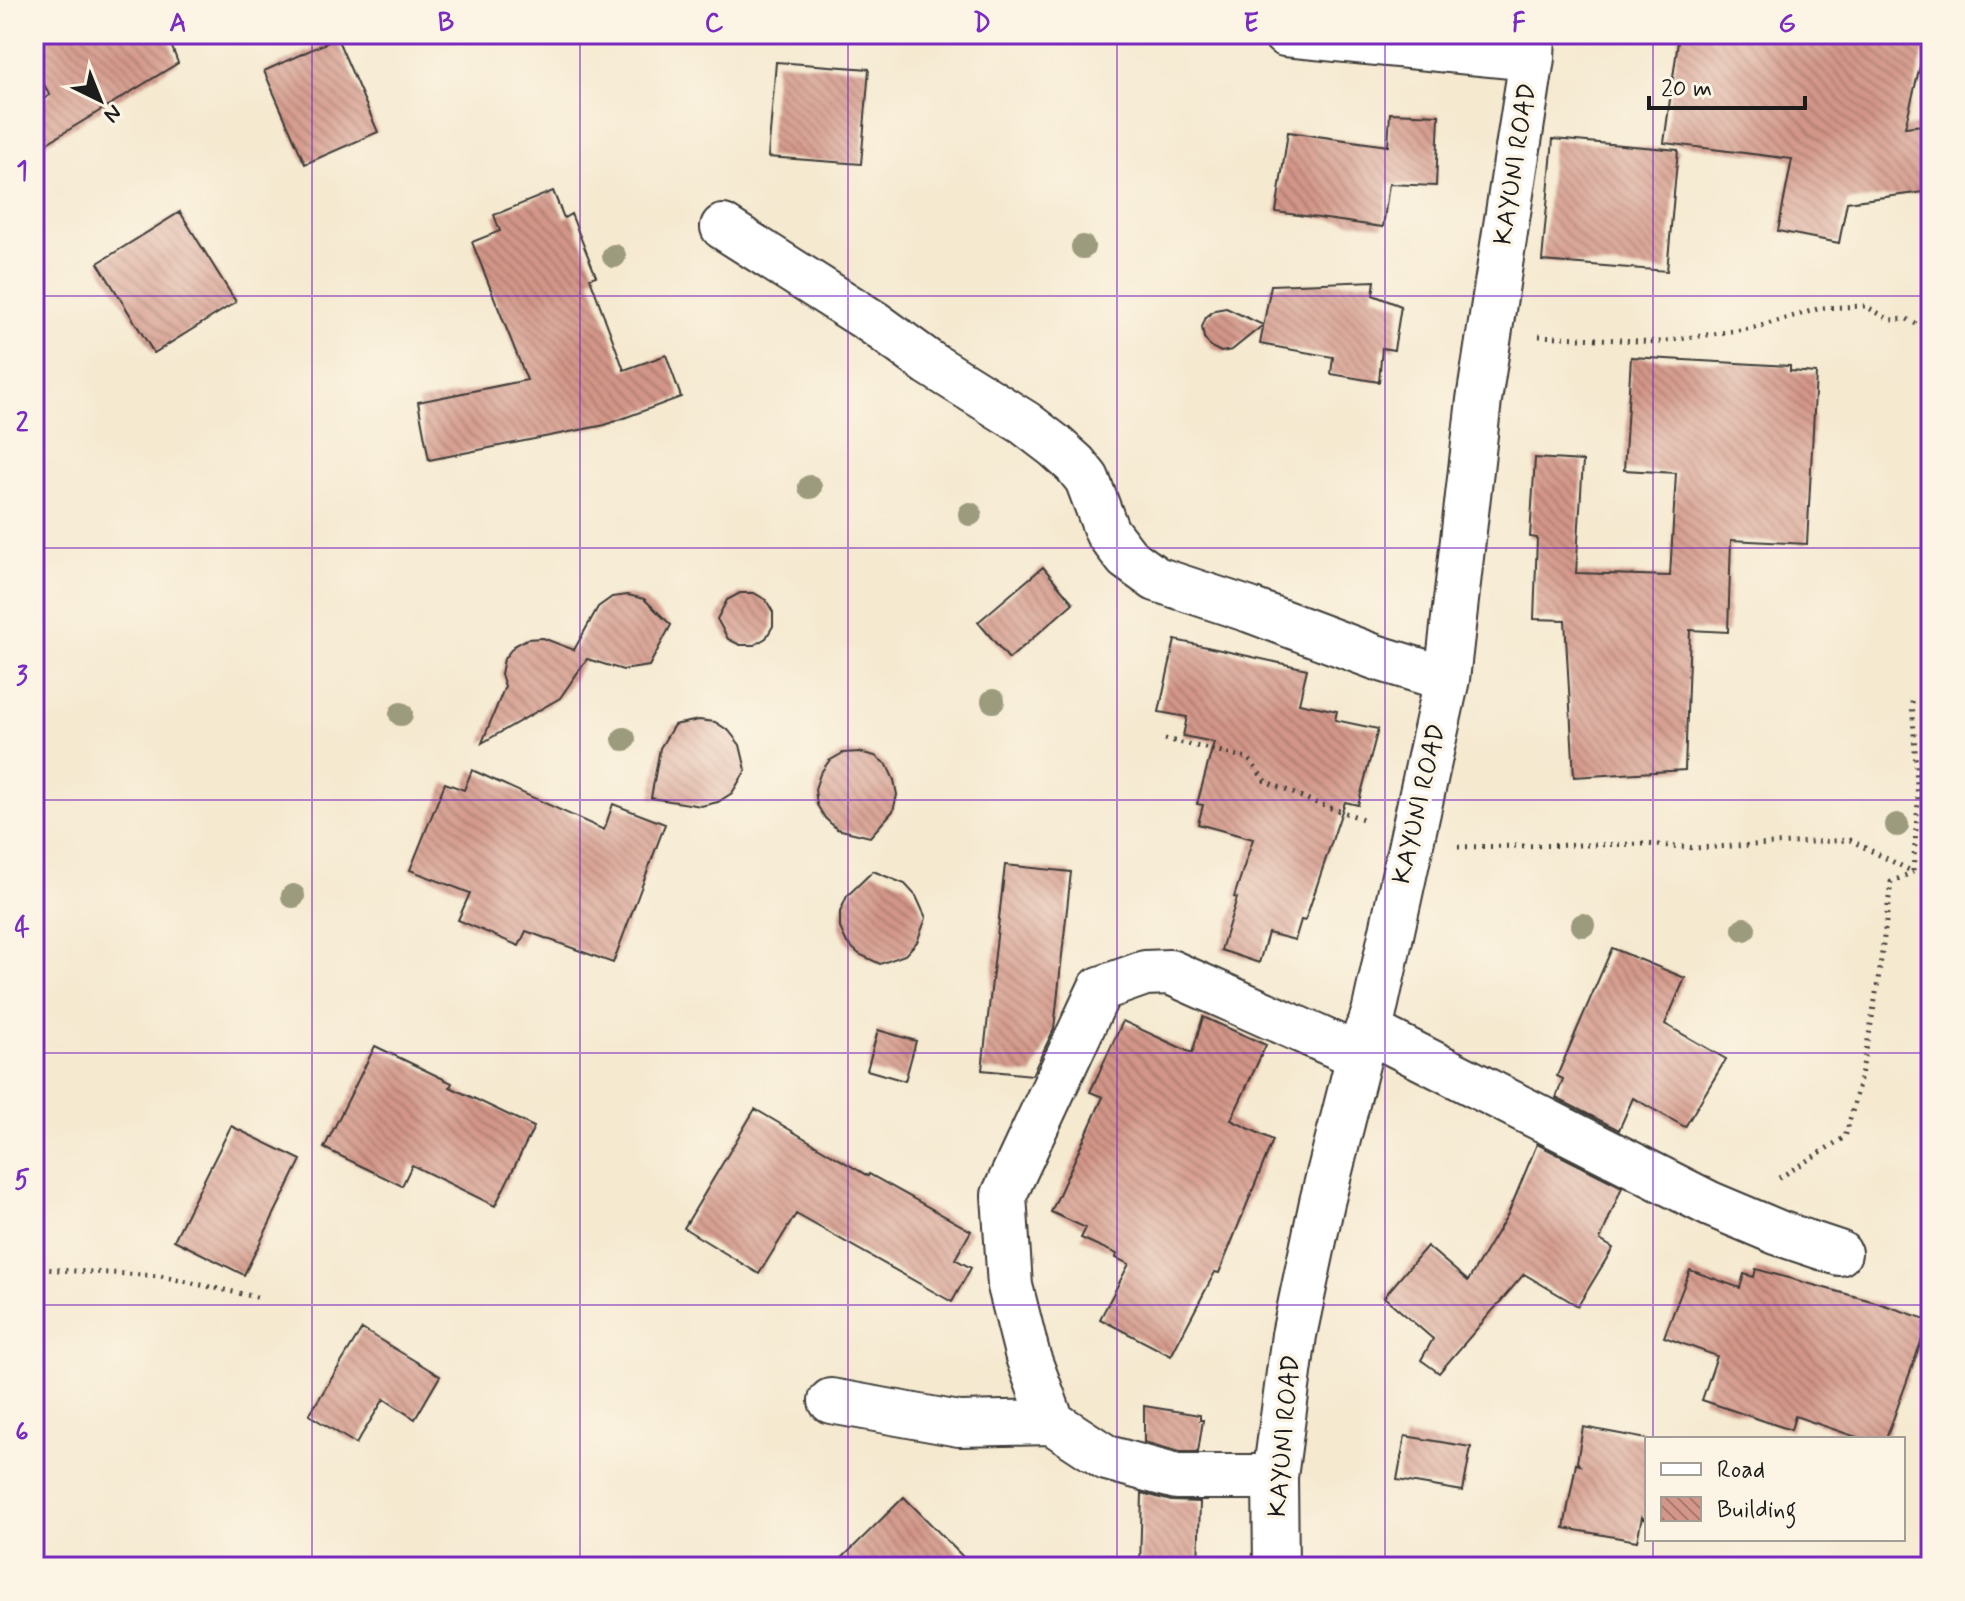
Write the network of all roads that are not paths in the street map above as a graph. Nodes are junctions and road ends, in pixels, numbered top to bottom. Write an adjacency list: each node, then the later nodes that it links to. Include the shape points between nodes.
1 (1285, 34): 2 (street)
2 (1532, 46): 4 (street, KAYUNI ROAD, via 1479,400)
3 (723, 227): 4 (street, via 1055,446 1087,479 1107,532 1127,558 1156,579)
4 (1447, 679): 5 (street, KAYUNI ROAD)
5 (1363, 1043): 6 (street, via 1710,1204); 8 (street, via 1170,972 1145,973 1100,989 1004,1195 1010,1286); 9 (street, KAYUNI ROAD, via 1294,1335)
6 (1839, 1253)
7 (831, 1401): 8 (street, via 959,1424)
8 (1052, 1422): 9 (street, via 1107,1458 1177,1477)
9 (1275, 1477): 10 (street, KAYUNI ROAD)
10 (1276, 1567)

